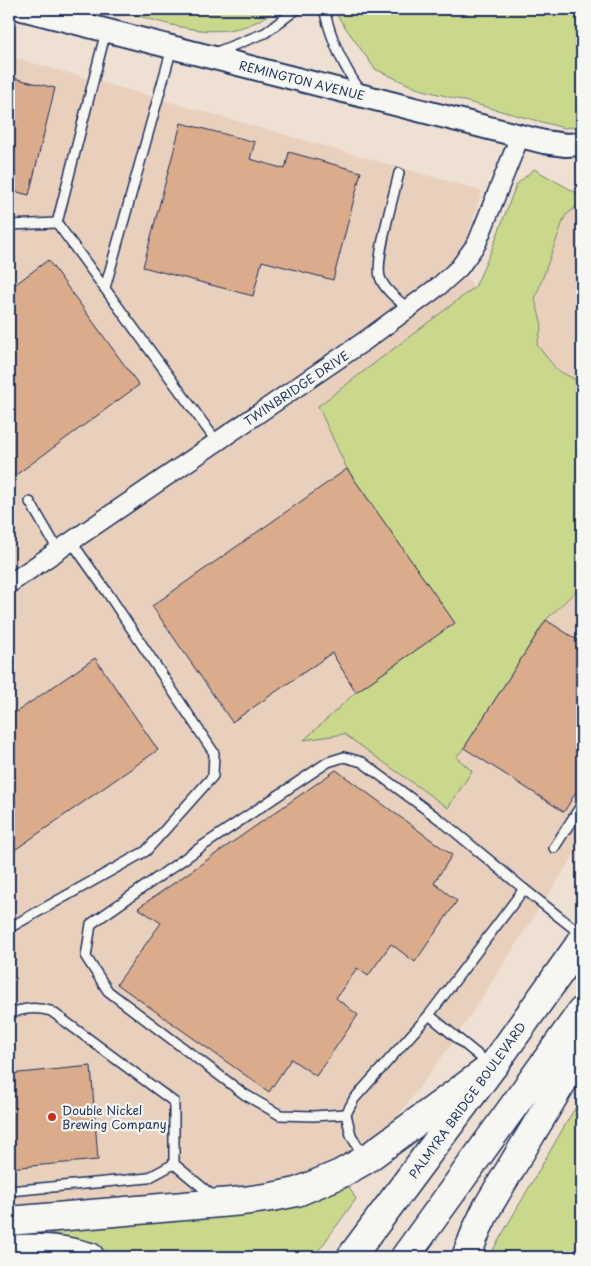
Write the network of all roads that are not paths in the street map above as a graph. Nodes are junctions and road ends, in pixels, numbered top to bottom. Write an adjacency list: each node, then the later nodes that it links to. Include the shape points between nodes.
1 (22, 9): 4 (street, REMINGTON AVENUE)
2 (297, 9): 6 (lane, via 265,33)
3 (324, 9): 7 (lane, via 337,51)
4 (106, 31): 5 (street, REMINGTON AVENUE); 11 (lane)
5 (172, 48): 6 (street, REMINGTON AVENUE); 13 (lane)
6 (205, 56): 7 (street, REMINGTON AVENUE)
7 (365, 96): 8 (street, REMINGTON AVENUE)
8 (520, 136): 9 (street, REMINGTON AVENUE, via 566,145); 14 (street, TWINBRIDGE DRIVE, via 476,243 459,268)
9 (582, 144)
10 (400, 173): 14 (lane, via 378,262 380,278)
11 (57, 223): 12 (lane); 13 (lane)
12 (9, 225)
13 (105, 288): 15 (lane)
14 (408, 309): 15 (street, TWINBRIDGE DRIVE)
15 (217, 442): 17 (street, TWINBRIDGE DRIVE)
16 (30, 502): 17 (lane)
17 (65, 546): 18 (street, TWINBRIDGE DRIVE); 22 (lane, via 107,592 214,754 213,776 146,850)
18 (9, 584)
19 (582, 804): 20 (lane)
20 (554, 848)
21 (524, 889): 23 (lane); 27 (lane); 30 (lane, via 443,822 362,762 344,757 328,762 91,924 86,958 108,991 244,1094 280,1115)
22 (9, 928)
23 (582, 936)
24 (582, 941): 29 (highway, PALMYRA BRIDGE BOULEVARD)
25 (582, 1011): 39 (highway)
26 (9, 1014): 32 (lane, via 21,1009 51,1011 174,1102)
27 (429, 1015): 29 (lane); 30 (lane, via 354,1098)
28 (582, 1041): 40 (highway, via 564,1078 487,1208)
29 (492, 1066): 31 (highway); 38 (highway, PALMYRA BRIDGE BOULEVARD)
30 (346, 1114): 31 (lane, via 351,1135)
31 (365, 1160): 34 (highway, via 297,1192)
32 (174, 1164): 33 (lane, via 148,1178); 34 (lane)
33 (9, 1191)
34 (221, 1203): 35 (highway)
35 (9, 1221)
36 (9, 1250): 37 (highway, via 48,1248)
37 (90, 1257)
38 (351, 1257)
39 (405, 1257)
40 (466, 1257)

